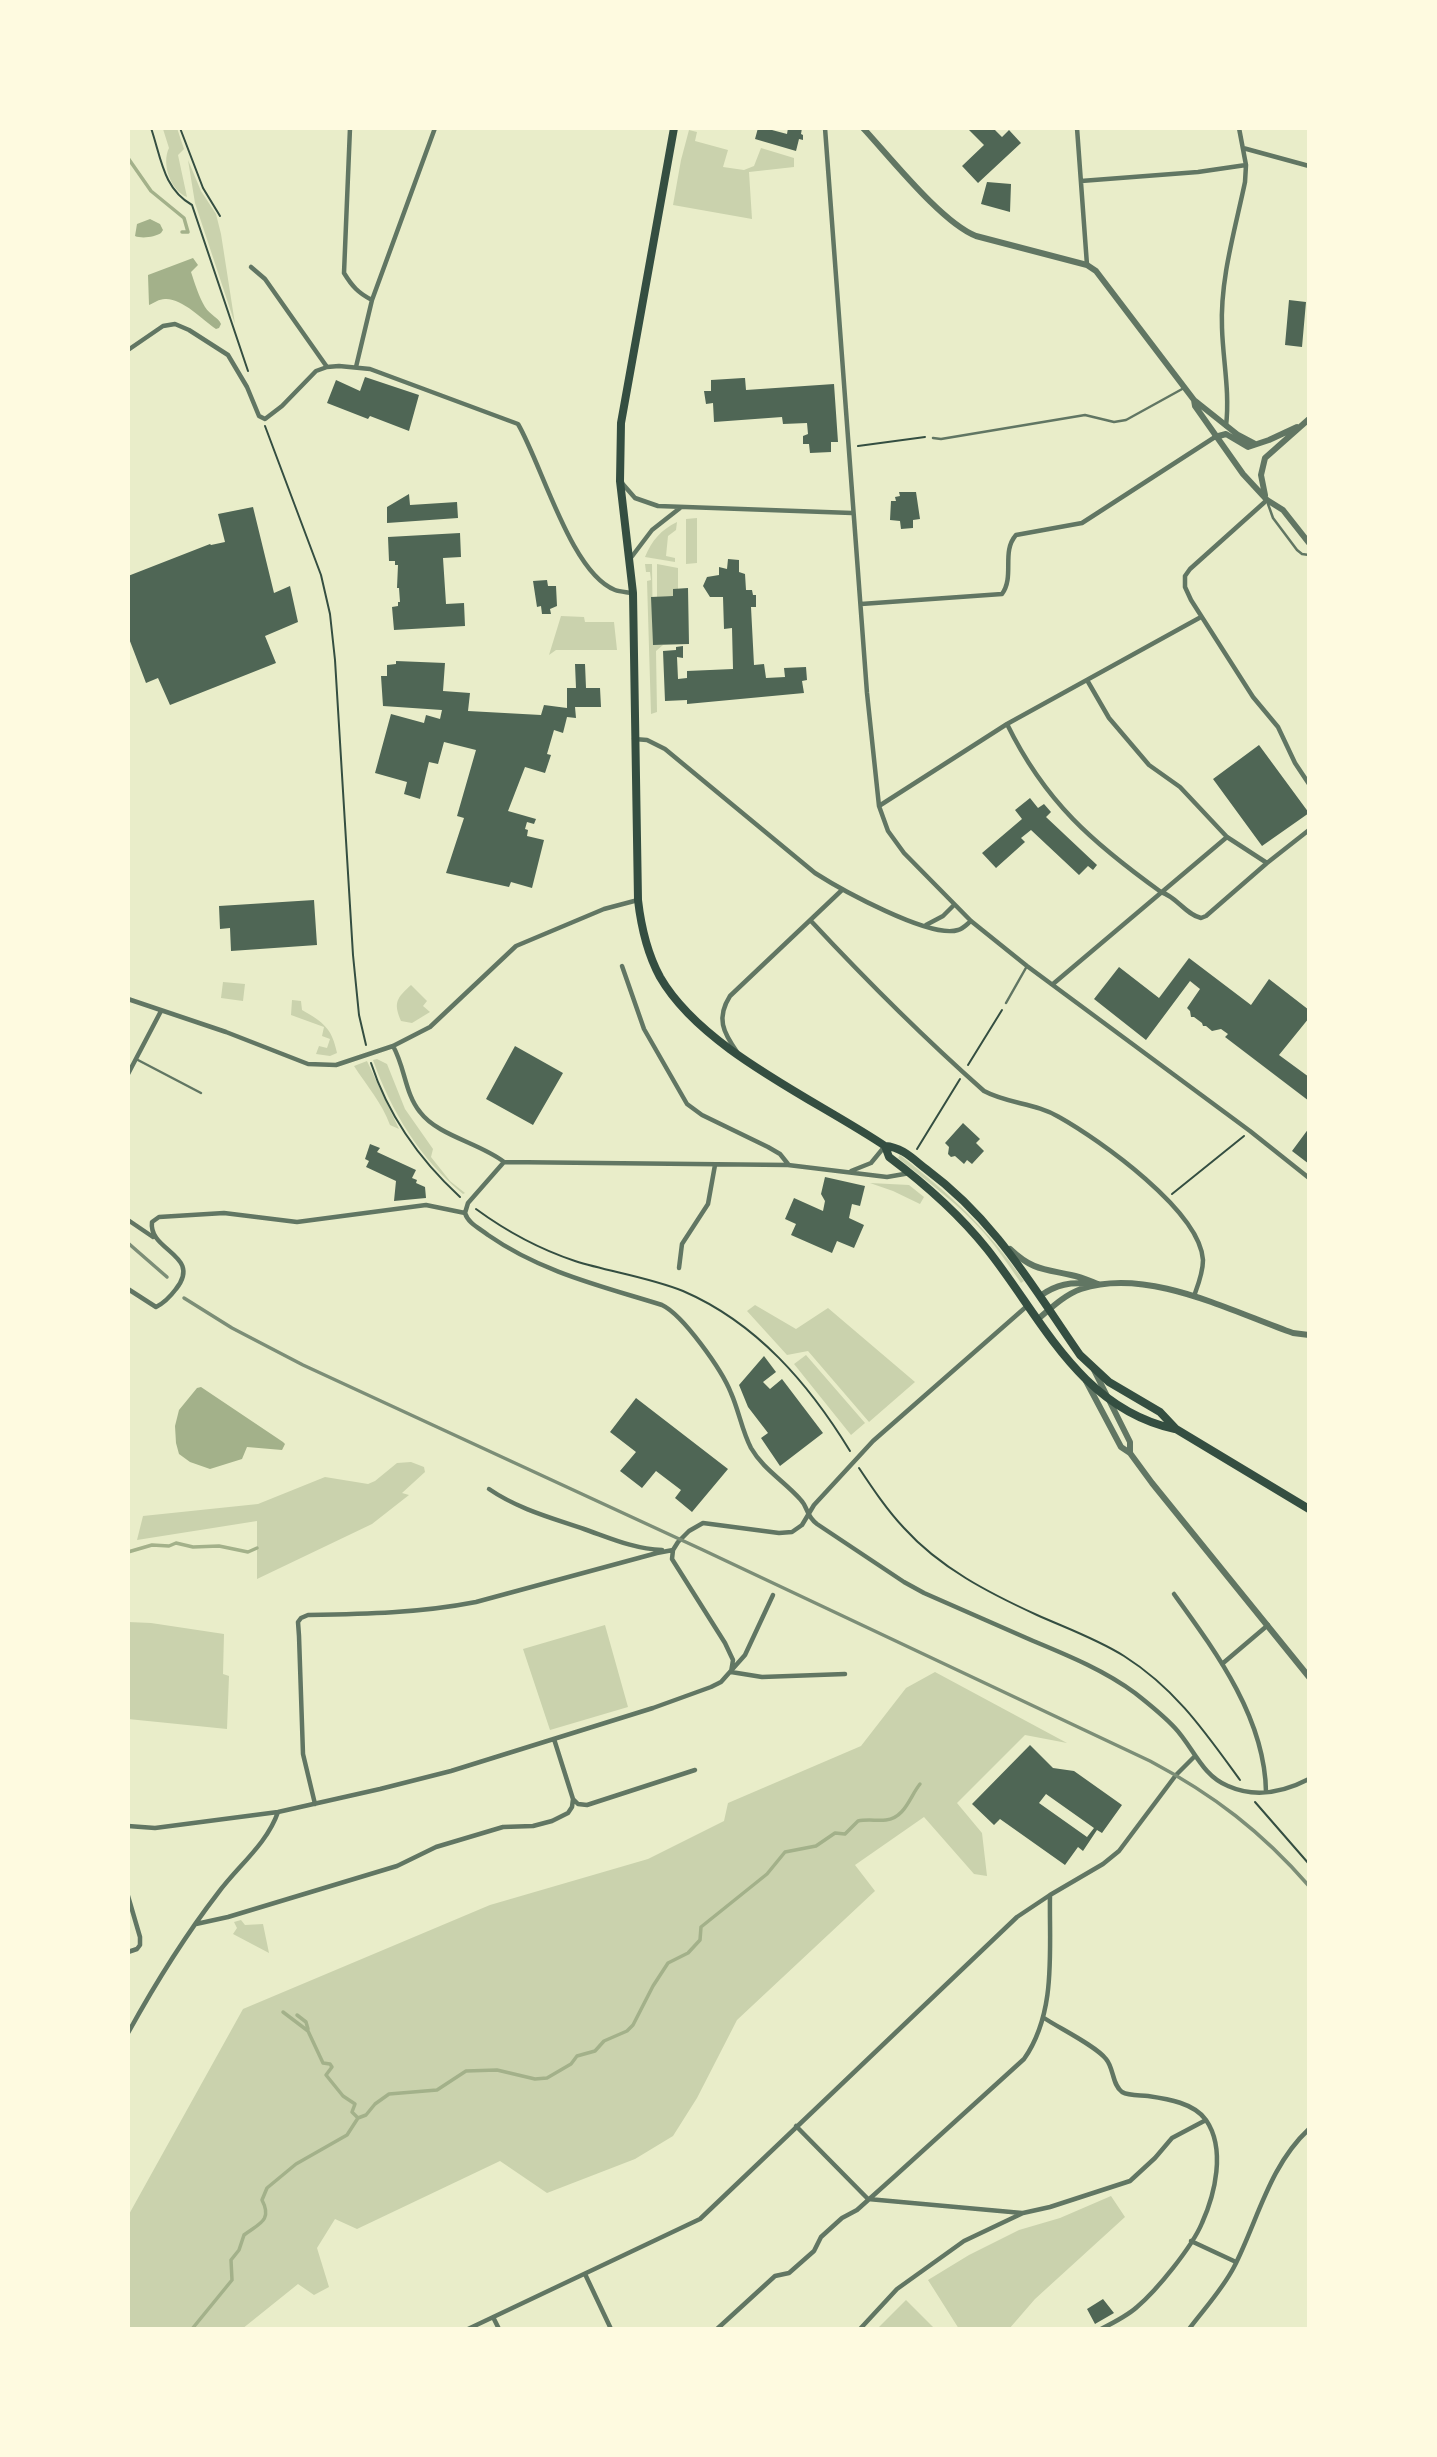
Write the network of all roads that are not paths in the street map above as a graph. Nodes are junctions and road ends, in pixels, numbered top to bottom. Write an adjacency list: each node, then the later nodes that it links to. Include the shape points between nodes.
1 (350, 128): 14 (street, via 344,273 360,294)
2 (435, 128): 14 (street)
3 (674, 128): 25 (main road, via 626,389)
4 (825, 128): 28 (street)
5 (863, 128): 12 (street, via 963,230)
6 (1077, 128): 11 (street)
7 (1239, 128): 8 (street)
8 (1243, 148): 9 (street); 10 (street)
9 (1246, 165): 11 (street); 21 (street, via 1223,293 1229,401)
10 (1309, 166)
11 (1082, 181): 12 (street)
12 (1087, 265): 18 (street)
13 (251, 267): 16 (street, via 265,279)
14 (372, 300): 17 (street)
15 (128, 350): 16 (street, via 163,326 175,324 189,330 228,355 265,419 312,375)
16 (327, 367): 17 (street)
17 (356, 367): 32 (street, via 518,424 577,552 599,579 615,590)
18 (1185, 388): 19 (street); 23 (lane, via 1126,420 1085,415)
19 (1194, 400): 21 (street); 22 (street)
20 (1307, 421): 24 (street); 26 (street, via 1265,458 1261,475)
21 (1226, 425): 24 (street)
22 (1214, 437): 24 (street, via 1226,434 1248,447); 26 (street); 33 (street, via 1082,523 1016,535 1010,542 1009,585 1002,594)
23 (933, 438)
24 (1255, 444)
25 (620, 481): 27 (street, via 645,504); 31 (main road)
26 (1267, 500): 29 (street, via 1283,510); 30 (lane, via 1273,518 1297,550); 34 (street, via 1185,576 1185,587)
27 (680, 508): 28 (street); 31 (street, via 652,530)
28 (852, 513): 33 (street)
29 (1309, 543)
30 (1309, 555)
31 (629, 559): 32 (main road)
32 (632, 593): 37 (main road)
33 (861, 604): 39 (street)
34 (1201, 617): 35 (street); 38 (street, via 1278,727)
35 (1087, 680): 36 (street); 41 (street, via 1136,752 1180,787)
36 (1007, 724): 39 (street); 44 (street, via 1042,782 1074,823 1112,858)
37 (633, 739): 43 (street, via 665,749 815,873); 45 (main road)
38 (1309, 784)
39 (879, 806): 46 (street, via 888,831 904,853)
40 (1309, 830): 42 (street)
41 (1227, 837): 42 (street); 44 (street)
42 (1267, 863): 44 (street, via 1201,918)
43 (842, 890): 47 (street); 49 (street)
44 (1161, 892): 52 (street)
45 (638, 900): 56 (street, via 604,909 516,946 430,1027); 57 (main road, via 645,938 660,976 693,1017)
46 (954, 905): 48 (street); 49 (street)
47 (811, 920): 57 (street, via 722,1008 728,1039); 76 (street, via 879,995 984,1091 1059,1116 1130,1166 1166,1199 1190,1226 1200,1248 1203,1261)
48 (971, 921): 49 (street, via 951,931); 51 (street)
49 (925, 926)
50 (622, 966): 64 (street, via 644,1029 687,1104 768,1147)
51 (1027, 966): 52 (street); 54 (lane)
52 (1053, 984): 67 (street)
53 (128, 999): 55 (street)
54 (1006, 1003)
55 (161, 1011): 56 (street, via 308,1064 336,1065); 58 (street)
56 (393, 1046): 62 (street, via 424,1117)
57 (740, 1056): 61 (main road)
58 (136, 1059): 59 (street); 60 (lane)
59 (128, 1074)
60 (201, 1093)
61 (885, 1146): 65 (street, via 872,1163); 66 (main road, via 889,1157); 71 (main road, via 897,1147 949,1187)
62 (504, 1162): 63 (street); 68 (street, via 468,1203)
63 (715, 1165): 64 (street); 72 (street, via 708,1204 682,1244)
64 (788, 1165): 65 (street)
65 (850, 1171): 66 (street, via 887,1177)
66 (910, 1173): 77 (main road, via 969,1228)
67 (1309, 1178)
68 (466, 1213): 70 (street, via 426,1205 296,1222 224,1213 159,1217 152,1222); 88 (street, via 468,1220 503,1246 535,1263 672,1310 731,1391 752,1450 805,1505)
69 (128, 1220): 70 (street)
70 (156, 1240): 74 (street, via 174,1253 183,1267 182,1281 156,1307)
71 (1002, 1242): 73 (street, via 1034,1266); 75 (main road)
72 (679, 1268)
73 (1100, 1285): 75 (street, via 1068,1283); 76 (street, via 1145,1284); 78 (street, via 1070,1294)
74 (128, 1289)
75 (1040, 1296): 77 (main road); 78 (main road)
76 (1194, 1297): 80 (street)
77 (1027, 1306): 79 (main road); 88 (street, via 873,1441)
78 (1049, 1310): 79 (street); 81 (main road)
79 (1037, 1320): 82 (main road)
80 (1309, 1335)
81 (1094, 1369): 83 (street); 84 (main road, via 1160,1412)
82 (1086, 1380): 83 (main road); 85 (street, via 1121,1447)
83 (1110, 1399): 84 (main road, via 1154,1424); 85 (street, via 1130,1442)
84 (1175, 1429): 87 (main road)
85 (1130, 1454): 92 (street)
86 (489, 1489): 89 (street, via 506,1501 643,1549)
87 (1309, 1509)
88 (808, 1517): 89 (street, via 792,1532 779,1533 703,1523); 98 (street, via 924,1593 1115,1679 1154,1707)
89 (673, 1550): 94 (street, via 680,1575 729,1651); 103 (street, via 446,1608 301,1618 303,1754)
90 (1174, 1594): 93 (street)
91 (773, 1595): 94 (street, via 745,1655)
92 (1268, 1625): 93 (street); 96 (street)
93 (1222, 1664): 101 (street, via 1254,1726)
94 (731, 1672): 95 (street, via 762,1677); 97 (street, via 711,1687)
95 (845, 1674)
96 (1309, 1677)
97 (554, 1739): 102 (street); 103 (street, via 451,1771)
98 (1195, 1756): 101 (street, via 1223,1785); 106 (street, via 1119,1852)
99 (695, 1770): 102 (street, via 587,1805)
100 (1309, 1779): 101 (street)
101 (1266, 1793)
102 (573, 1799): 108 (street, via 568,1813 552,1821 503,1827 436,1847 397,1866)
103 (315, 1804): 104 (street)
104 (278, 1812): 105 (street, via 155,1828); 108 (street, via 272,1830)
105 (128, 1826)
106 (1050, 1895): 110 (street); 113 (street, via 1017,1917)
107 (128, 1896): 109 (street, via 140,1937 137,1949)
108 (197, 1924): 111 (street, via 167,1964)
109 (128, 1952)
110 (1044, 2018): 112 (street, via 1107,2059 1116,2086 1124,2093 1188,2106); 115 (street, via 1024,2059)
111 (128, 2033)
112 (1206, 2120): 116 (street, via 1172,2138 1130,2181); 117 (street, via 1216,2150 1215,2177 1202,2225)
113 (796, 2126): 115 (street); 119 (street, via 700,2219)
114 (1309, 2129): 118 (street, via 1275,2172)
115 (868, 2199): 116 (street); 124 (street, via 821,2237 814,2251 789,2273 775,2276)
116 (1023, 2213): 125 (street, via 964,2241 916,2273 883,2301)
117 (1191, 2241): 118 (street); 126 (street, via 1151,2294)
118 (1236, 2262): 127 (street)
119 (585, 2274): 120 (street); 123 (street)
120 (493, 2317): 121 (street); 122 (street)
121 (468, 2329)
122 (499, 2329)
123 (611, 2329)
124 (717, 2329)
125 (860, 2329)
126 (1101, 2329)
127 (1189, 2329)

